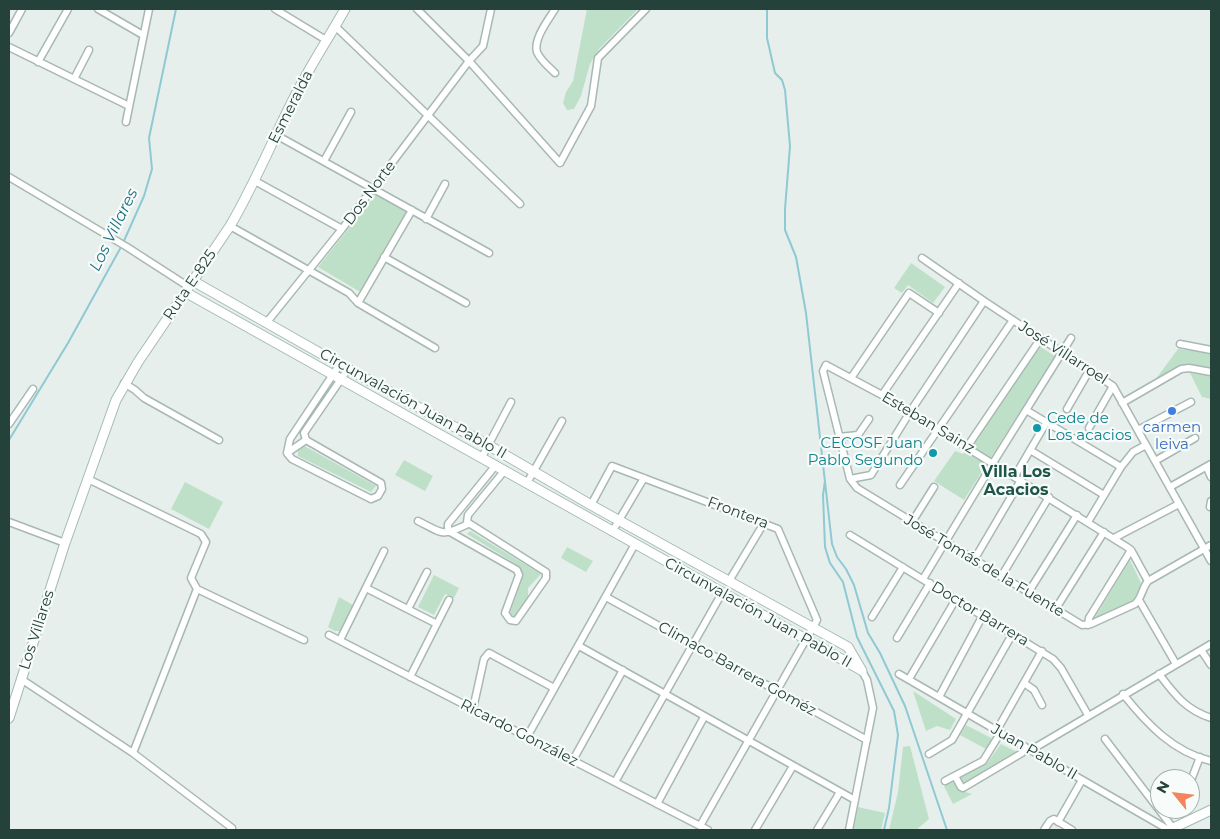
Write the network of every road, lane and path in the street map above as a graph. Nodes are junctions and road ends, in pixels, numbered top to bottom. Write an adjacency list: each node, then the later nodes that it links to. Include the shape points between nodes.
1 (22, 9): 12 (street)
2 (68, 9): 18 (street)
3 (98, 9): 13 (street)
4 (149, 9): 13 (street)
5 (275, 9): 14 (street)
6 (345, 9): 11 (street, Esmeralda)
7 (418, 9): 17 (street)
8 (492, 9): 17 (street, Dos Norte, via 483,46)
9 (555, 9): 19 (street, via 537,40 537,47 539,55)
10 (646, 9): 17 (street, via 598,58 591,106 560,163)
11 (335, 26): 14 (street, Esmeralda); 23 (street)
12 (9, 32)
13 (143, 35): 21 (street)
14 (326, 40): 25 (street, Esmeralda)
15 (9, 47): 18 (street)
16 (89, 50): 20 (street)
17 (469, 61): 23 (street, Dos Norte)
18 (38, 62): 20 (street)
19 (555, 74)
20 (74, 79): 21 (street)
21 (129, 106): 24 (street)
22 (351, 112): 26 (street)
23 (429, 116): 30 (street, Dos Norte); 31 (street)
24 (126, 122)
25 (276, 135): 26 (street); 28 (street, Esmeralda)
26 (324, 161): 30 (street)
27 (9, 177): 42 (street)
28 (255, 181): 32 (street, Esmeralda); 36 (street)
29 (445, 184): 34 (street)
30 (373, 189): 33 (street); 36 (street, Dos Norte)
31 (520, 204)
32 (241, 207): 35 (street, Ruta E-825)
33 (412, 210): 34 (street); 38 (street)
34 (426, 218): 37 (street)
35 (230, 226): 40 (street); 42 (street, Ruta E-825)
36 (342, 229): 40 (street, Dos Norte)
37 (489, 253)
38 (384, 257): 44 (street); 45 (street)
39 (922, 258): 41 (street, José Villarroel)
40 (310, 270): 44 (street, via 349,292); 48 (street, Dos Norte)
41 (959, 283): 43 (street, José Villarroel); 46 (street)
42 (189, 286): 48 (street, Circunvalación Juan Pablo II); 55 (street, Ruta E-825); 60 (street, Circunvalación Juan Pablo II)
43 (984, 301): 47 (street, José Villarroel); 72 (street)
44 (358, 303): 52 (street)
45 (466, 303)
46 (939, 313): 61 (street, via 909,293); 66 (street)
47 (1013, 320): 49 (street, José Villarroel); 78 (street)
48 (267, 322): 56 (street, Circunvalación Juan Pablo II)
49 (1041, 338): 54 (street, José Villarroel); 86 (street)
50 (1072, 338): 54 (street)
51 (1180, 344): 53 (street)
52 (435, 348)
53 (1211, 350)
54 (1062, 352): 58 (street, José Villarroel); 71 (street)
55 (138, 362): 63 (street, Los Villares)
56 (340, 364): 57 (street, Circunvalación Juan Pablo II); 60 (street)
57 (348, 369): 62 (street); 84 (street, Circunvalación Juan Pablo II)
58 (1089, 371): 64 (street, José Villarroel); 70 (street)
59 (1211, 372): 69 (street, via 1181,369)
60 (333, 374): 62 (street, Circunvalación Juan Pablo II); 88 (street, via 290,438)
61 (851, 378): 66 (street, Esteban Sainz); 80 (street, Esteban Sainz, via 826,366 824,371)
62 (342, 379): 83 (street, via 304,433); 89 (street, Circunvalación Juan Pablo II)
63 (124, 383): 82 (street, via 144,398); 100 (street, Los Villares)
64 (1113, 386): 69 (street, José Villarroel); 77 (street)
65 (33, 389): 76 (street)
66 (882, 395): 72 (street, Esteban Sainz)
67 (511, 402): 84 (street)
68 (1191, 402): 79 (street)
69 (1122, 403): 79 (street, José Villarroel)
70 (1067, 409)
71 (1026, 410): 75 (street); 91 (street)
72 (910, 412): 78 (street, Esteban Sainz); 101 (street, via 871,475)
73 (868, 419): 80 (street, via 858,435)
74 (562, 421): 96 (street)
75 (1046, 423): 87 (street); 94 (street)
76 (9, 424)
77 (1089, 428)
78 (938, 429): 86 (street, Esteban Sainz); 104 (street)
79 (1138, 430): 85 (street, José Villarroel)
80 (839, 437): 101 (street)
81 (1195, 438): 90 (street)
82 (219, 440)
83 (306, 440): 88 (street); 88 (street, via 381,483 378,496 371,499 292,460)
84 (488, 445): 89 (street); 96 (street, Circunvalación Juan Pablo II)
85 (1146, 445): 90 (street, José Villarroel); 94 (street, via 1133,452)
86 (967, 447): 91 (street, Esteban Sainz)
87 (1030, 450): 97 (street); 107 (street)
88 (287, 453)
89 (482, 457): 92 (street, Circunvalación Juan Pablo II)
90 (1155, 462): 106 (street, José Villarroel)
91 (993, 463): 97 (street, Esteban Sainz); 124 (street)
92 (496, 465): 95 (street, Circunvalación Juan Pablo II); 119 (street, via 448,524)
93 (1209, 466): 98 (street); 106 (street)
94 (1121, 467): 107 (street)
95 (505, 470): 103 (street, Circunvalación Juan Pablo II); 118 (street, via 468,515)
96 (534, 472): 103 (street); 110 (street, Circunvalación Juan Pablo II)
97 (1015, 476): 102 (street, Esteban Sainz)
98 (1211, 477)
99 (644, 478): 110 (street, Frontera, via 612,466); 113 (street); 117 (street, Frontera)
100 (88, 479): 125 (street, Los Villares); 141 (street, via 201,534 206,542 191,578)
101 (850, 479): 115 (street, José Tomás de la Fuente, via 857,488)
102 (1021, 480): 108 (street, Esteban Sainz); 131 (street)
103 (527, 482): 120 (street, Circunvalación Juan Pablo II)
104 (900, 485)
105 (934, 487): 115 (street)
106 (1170, 488): 109 (street, José Villarroel)
107 (1104, 495): 116 (street)
108 (1048, 497): 111 (street, Esteban Sainz); 135 (street)
109 (1180, 504): 123 (street); 128 (street, José Villarroel)
110 (591, 505): 113 (street, Circunvalación Juan Pablo II)
111 (1077, 515): 116 (street, Esteban Sainz); 143 (street)
112 (418, 521): 119 (street, via 443,533)
113 (619, 521): 120 (street); 137 (street, Circunvalación Juan Pablo II)
114 (9, 522): 125 (street)
115 (912, 522): 124 (street, José Tomás de la Fuente)
116 (1088, 522): 121 (street, Esteban Sainz)
117 (764, 523): 137 (street); 155 (street, Frontera, via 778,529 817,620)
118 (468, 524): 119 (street); 119 (street, via 546,572 546,578 516,621 510,620 505,613 519,575 517,570)
119 (451, 532)
120 (612, 532): 126 (street, Circunvalación Juan Pablo II)
121 (1104, 532): 123 (street, Esteban Sainz); 149 (street)
122 (850, 535): 133 (street, Doctor Barrera)
123 (1114, 538): 129 (street, Esteban Sainz)
124 (945, 542): 131 (street, José Tomás de la Fuente); 136 (street)
125 (65, 543): 172 (street, Los Villares)
126 (635, 544): 142 (street, Circunvalación Juan Pablo II); 144 (street)
127 (1211, 545): 128 (street)
128 (1204, 549): 132 (street, José Villarroel); 138 (street)
129 (1131, 550): 138 (street, Esteban Sainz); 153 (street)
130 (384, 551): 140 (street)
131 (974, 560): 135 (street, José Tomás de la Fuente)
132 (1211, 560)
133 (903, 567): 136 (street, Doctor Barrera); 151 (street)
134 (427, 572): 148 (street)
135 (1001, 576): 143 (street, José Tomás de la Fuente)
136 (923, 579): 139 (street, Doctor Barrera)
137 (728, 581): 155 (street, Circunvalación Juan Pablo II)
138 (1148, 581): 147 (street)
139 (930, 583): 145 (street, Doctor Barrera); 157 (street)
140 (366, 588): 148 (street); 159 (street)
141 (197, 589): 158 (street); 194 (street)
142 (722, 593): 155 (street, Circunvalación Juan Pablo II); 160 (street)
143 (1028, 593): 149 (street, José Tomás de la Fuente)
144 (606, 597): 160 (street, Climaco Barrera Goméz); 162 (street)
145 (956, 599): 150 (street, Doctor Barrera); 173 (street)
146 (449, 600): 152 (street)
147 (1139, 600): 153 (street); 165 (street)
148 (408, 609): 152 (street)
149 (1055, 610): 153 (street, José Tomás de la Fuente)
150 (983, 615): 154 (street, Doctor Barrera); 179 (street)
151 (872, 617)
152 (438, 624): 171 (street)
153 (1088, 625)
154 (1013, 633): 164 (street, Doctor Barrera); 182 (street)
155 (809, 634): 168 (street, Circunvalación Juan Pablo II); 168 (street, Circunvalación Juan Pablo II, via 848,647); 176 (street)
156 (329, 635): 159 (street, Ricardo González)
157 (897, 638)
158 (304, 640)
159 (340, 640): 171 (street, Ricardo González)
160 (692, 644): 176 (street, Climaco Barrera Goméz); 177 (street)
161 (1211, 644): 163 (street)
162 (579, 646): 167 (street); 175 (street)
163 (1201, 650): 165 (street); 166 (street)
164 (1042, 651): 174 (street); 183 (street, Doctor Barrera, via 1061,668)
165 (1176, 664): 170 (street)
166 (1211, 665)
167 (623, 670): 177 (street); 197 (street)
168 (862, 670): 190 (street, via 873,708)
169 (899, 674): 173 (street, Juan Pablo II)
170 (1159, 674): 178 (street); 186 (street, via 1177,698)
171 (410, 677): 181 (street, Ricardo González)
172 (21, 679): 185 (street, Los Villares); 194 (street)
173 (909, 679): 179 (street, Juan Pablo II)
174 (1024, 683): 180 (street, via 1034,690); 187 (street)
175 (554, 688): 181 (street, via 488,653); 188 (street)
176 (776, 690): 190 (street, Climaco Barrera Goméz); 191 (street)
177 (664, 694): 184 (street); 203 (street)
178 (1123, 694): 183 (street); 196 (street, via 1160,735 1178,748)
179 (939, 697): 182 (street, Juan Pablo II)
180 (1042, 705)
181 (474, 709): 188 (street, Ricardo González)
182 (967, 712): 187 (street, Juan Pablo II); 195 (street, via 952,740)
183 (1088, 716): 193 (street)
184 (704, 717): 191 (street); 207 (street)
185 (9, 718)
186 (1211, 718)
187 (999, 731): 192 (street, Juan Pablo II); 201 (street, via 983,761)
188 (527, 737): 197 (street, Ricardo González)
189 (1105, 739): 212 (street)
190 (867, 740): 206 (street)
191 (748, 741): 199 (street); 210 (street)
192 (1024, 746): 193 (street, Juan Pablo II); 201 (street, via 1022,753 963,788)
193 (1031, 750): 202 (street, Juan Pablo II)
194 (133, 753): 211 (street)
195 (929, 754)
196 (1200, 757): 198 (street); 200 (street)
197 (572, 760): 203 (street, Ricardo González)
198 (1211, 760)
199 (793, 766): 205 (street); 214 (street)
200 (1195, 769)
201 (955, 776): 204 (street)
202 (1082, 780): 209 (street); 212 (street, Juan Pablo II)
203 (615, 782): 207 (street, Ricardo González)
204 (945, 782)
205 (840, 792): 206 (street); 215 (street)
206 (855, 800): 216 (street)
207 (657, 804): 210 (street, Ricardo González)
208 (1211, 810): 212 (street)
209 (1058, 822): 217 (street, via 1050,820); 218 (street)
210 (700, 826): 213 (street, Ricardo González)
211 (232, 828)
212 (1170, 829)
213 (708, 830)
214 (755, 830)
215 (817, 830)
216 (849, 830)
217 (1044, 830)
218 (1072, 830)

